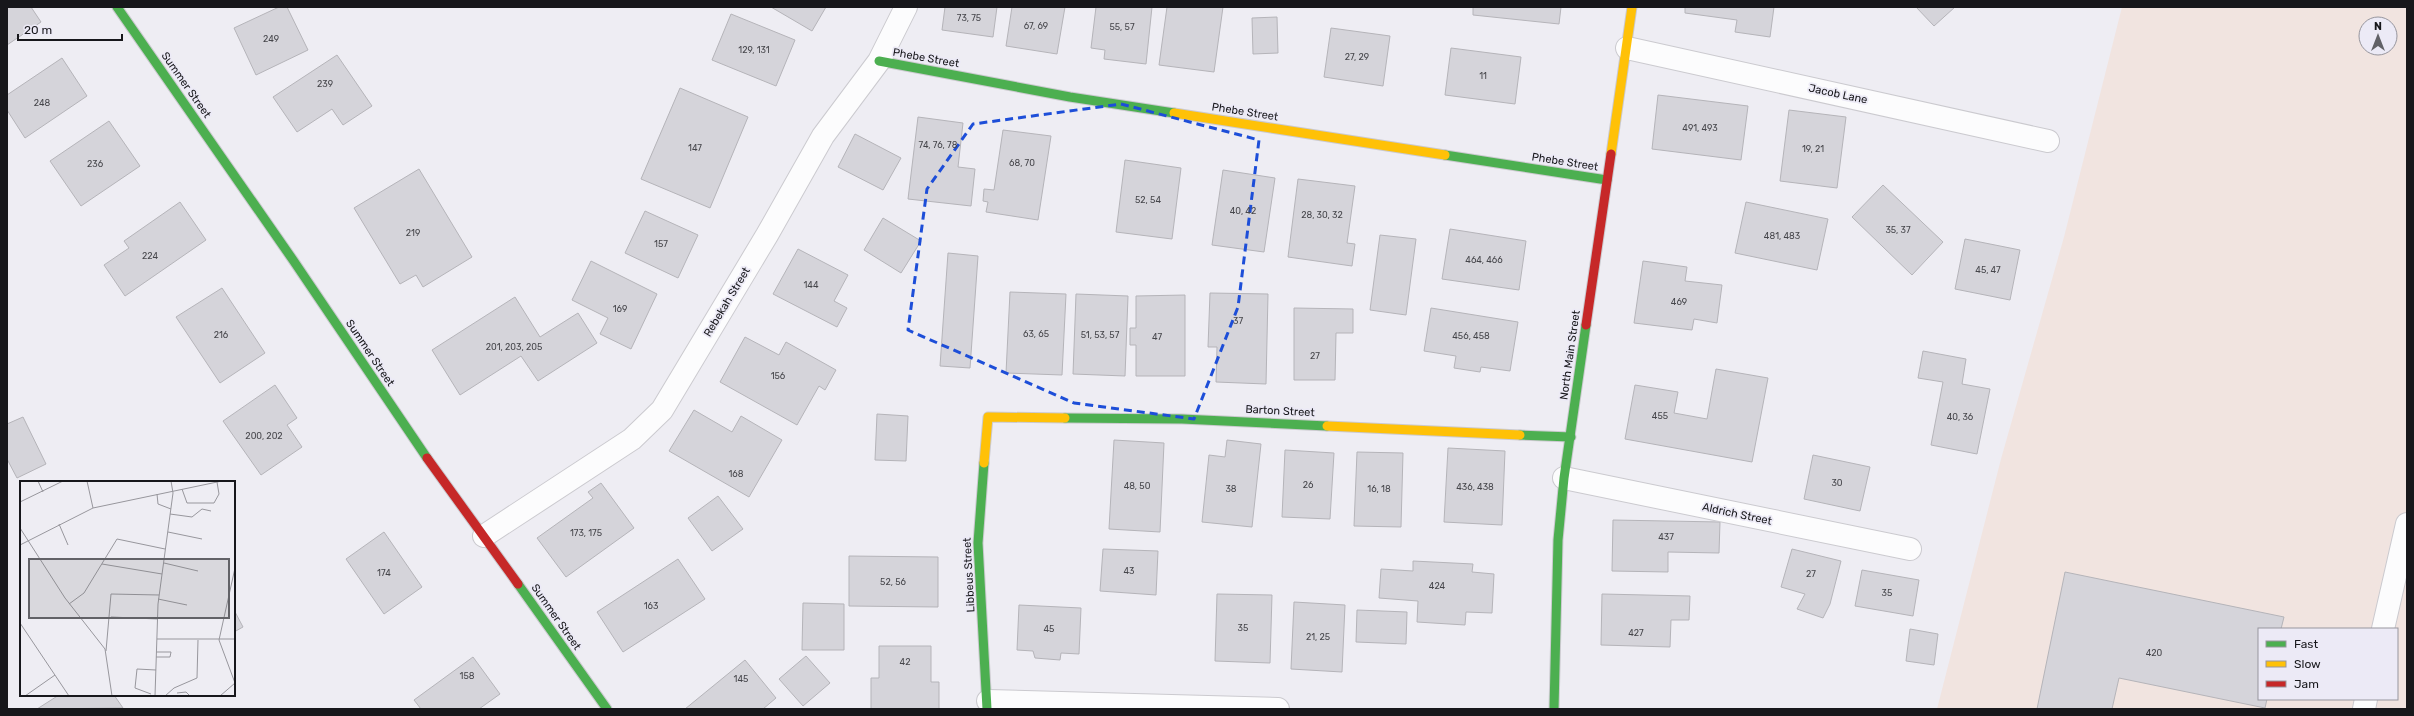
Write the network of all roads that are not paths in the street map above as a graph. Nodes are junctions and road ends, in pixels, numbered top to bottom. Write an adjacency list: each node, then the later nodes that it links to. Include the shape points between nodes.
1 (117, 7): 12 (street, Summer Street, via 435,470)
2 (906, 7): 5 (street, Rebekah Street)
3 (1632, 7): 4 (street, North Main Street)
4 (1627, 48): 6 (street, Jacob Lane); 7 (street, North Main Street)
5 (879, 61): 7 (street, Phebe Street, via 1078,98); 12 (street, Rebekah Street, via 824,136 662,410 632,439)
6 (2048, 140)
7 (1607, 180): 9 (street, North Main Street)
8 (988, 417): 9 (street, Barton Street, via 1182,419); 15 (street, Libbeus Street, via 978,543)
9 (1571, 437): 10 (street, North Main Street)
10 (1564, 478): 13 (street, Aldrich Street); 18 (street, North Main Street, via 1558,540)
11 (2407, 524): 14 (street)
12 (484, 536): 16 (street, Summer Street)
13 (1910, 549)
14 (2383, 628)
15 (988, 705): 17 (street)
16 (607, 709)
17 (1278, 709)
18 (1554, 709)

